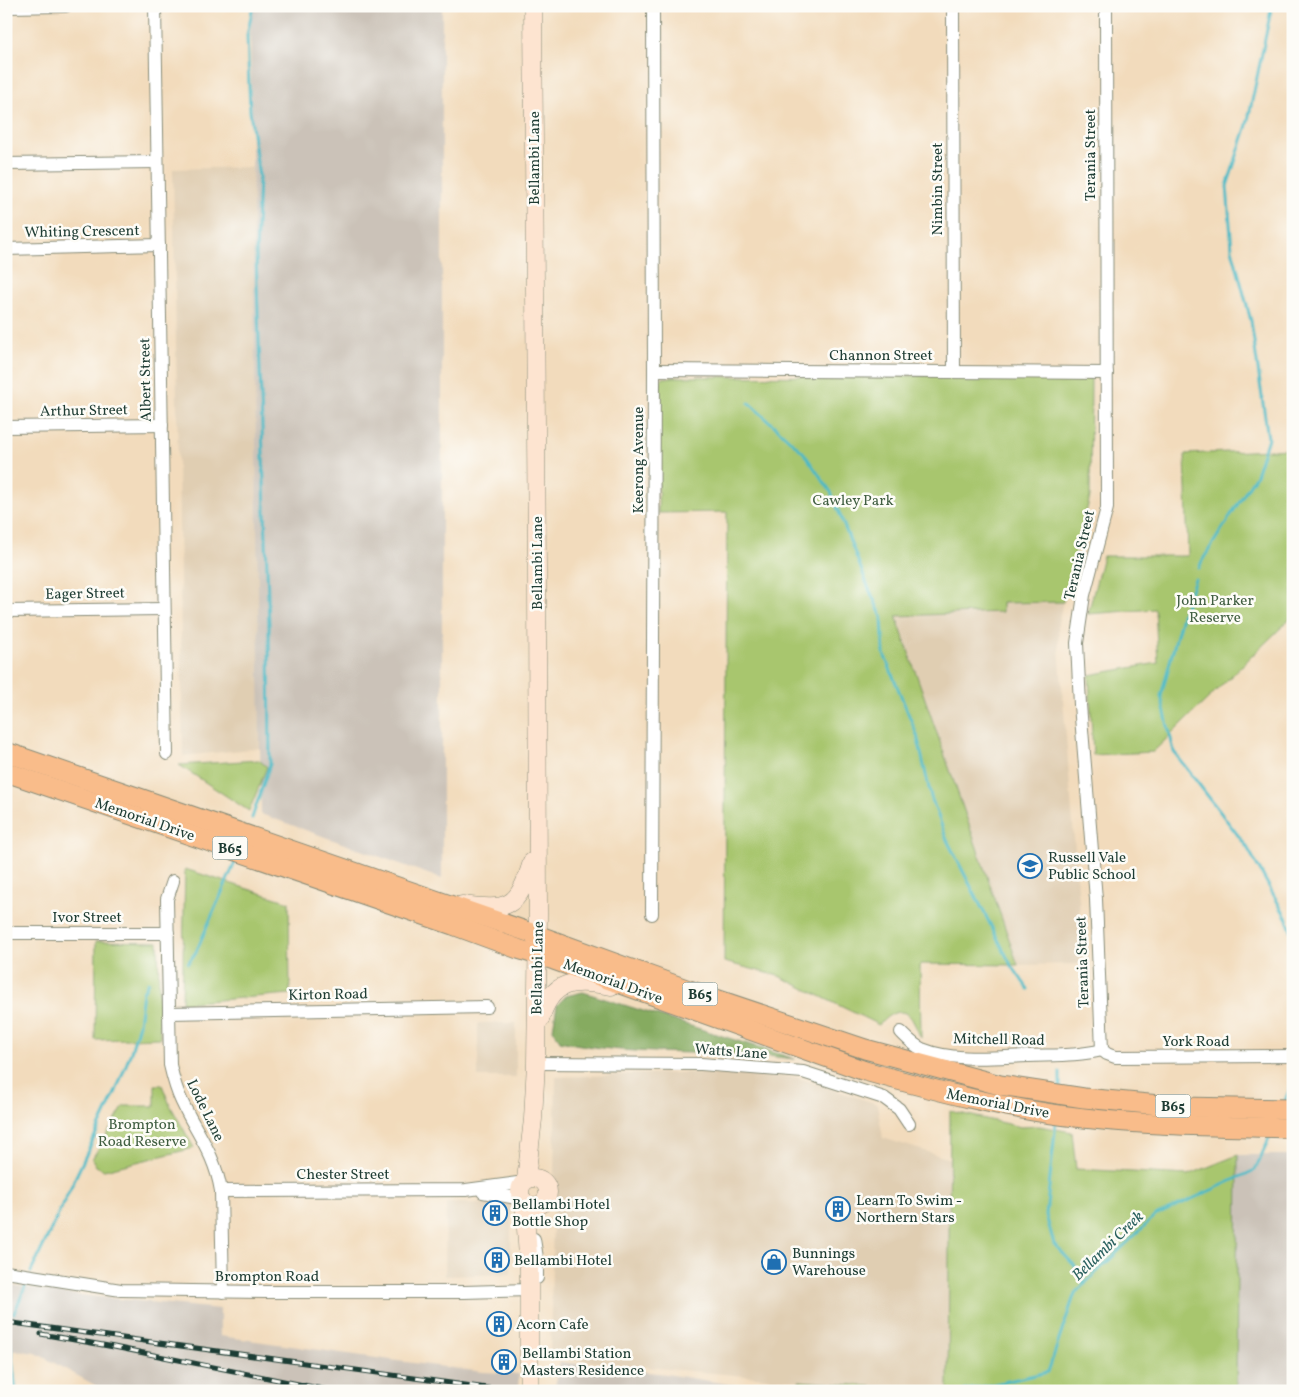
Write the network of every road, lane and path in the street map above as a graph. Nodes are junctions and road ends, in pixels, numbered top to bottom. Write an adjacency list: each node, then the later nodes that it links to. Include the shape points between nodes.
1 (66, 6): 7 (street)
2 (155, 6): 8 (street, Albert Street)
3 (533, 6): 22 (main road, Bellambi Lane)
4 (654, 6): 12 (street, Keerong Avenue)
5 (953, 6): 13 (street, Nimbin Street)
6 (1106, 6): 14 (street, Terania Street)
7 (6, 7)
8 (157, 162): 9 (street); 10 (street, Albert Street)
9 (6, 164)
10 (159, 245): 11 (street, Whiting Crescent); 15 (street, Albert Street)
11 (6, 249)
12 (654, 370): 13 (street, Channon Street); 25 (street, Keerong Avenue)
13 (954, 372): 14 (street, Channon Street)
14 (1107, 373): 35 (street, Terania Street, via 1107,508 1084,595 1077,643 1096,899)
15 (162, 425): 16 (street, Arthur Street); 17 (street, Albert Street)
16 (6, 427)
17 (164, 609): 18 (street, Eager Street); 20 (street, Albert Street)
18 (6, 611)
19 (6, 752): 24 (main road, Memorial Drive / B65)
20 (167, 754)
21 (6, 772): 29 (main road, Memorial Drive / B65)
22 (537, 847): 24 (main road, via 526,883 513,901 503,906 482,908); 28 (main road, Bellambi Lane)
23 (173, 882): 27 (street, Lode Lane, via 167,899)
24 (442, 903): 28 (main road, Memorial Drive / B65)
25 (652, 914)
26 (6, 933): 27 (street, Ivor Street)
27 (168, 933): 32 (street, Lode Lane)
28 (537, 935): 29 (main road, Bellambi Lane); 38 (main road, Memorial Drive / B65, via 865,1049 1000,1085 1084,1098 1181,1107)
29 (536, 954): 30 (main road, Memorial Drive / B65); 34 (main road, Bellambi Lane)
30 (641, 991): 34 (main road, via 596,983 568,983 547,1001); 41 (main road, Memorial Drive / B65, via 865,1071 964,1098 1082,1118 1162,1125)
31 (487, 1007): 32 (street, Kirton Road)
32 (169, 1013): 44 (street, Lode Lane, via 170,1065 175,1086 213,1159)
33 (901, 1032): 35 (street, Mitchell Road, via 912,1044 950,1055 1073,1055)
34 (536, 1038): 37 (main road, Bellambi Lane)
35 (1102, 1050): 36 (street, York Road, via 1115,1057)
36 (1293, 1056)
37 (536, 1063): 39 (main road, Bellambi Lane); 40 (street, Watts Lane, via 701,1064 803,1072 884,1098 899,1109)
38 (1290, 1109)
39 (533, 1119): 42 (main road); 43 (main road)
40 (909, 1124)
41 (1287, 1128)
42 (544, 1183): 43 (main road, via 538,1178); 45 (main road, via 548,1192)
43 (524, 1190): 44 (street, Chester Street); 45 (main road, via 531,1205); 47 (main road)
44 (221, 1191): 50 (street, Lode Lane)
45 (543, 1202): 46 (main road)
46 (534, 1234): 47 (main road); 51 (street, via 537,1312)
47 (529, 1270): 49 (main road)
48 (6, 1272): 50 (street, Brompton Road, via 121,1290)
49 (529, 1290): 50 (street, Brompton Road); 51 (main road)
50 (223, 1292)
51 (529, 1353): 52 (main road)
52 (529, 1391)

